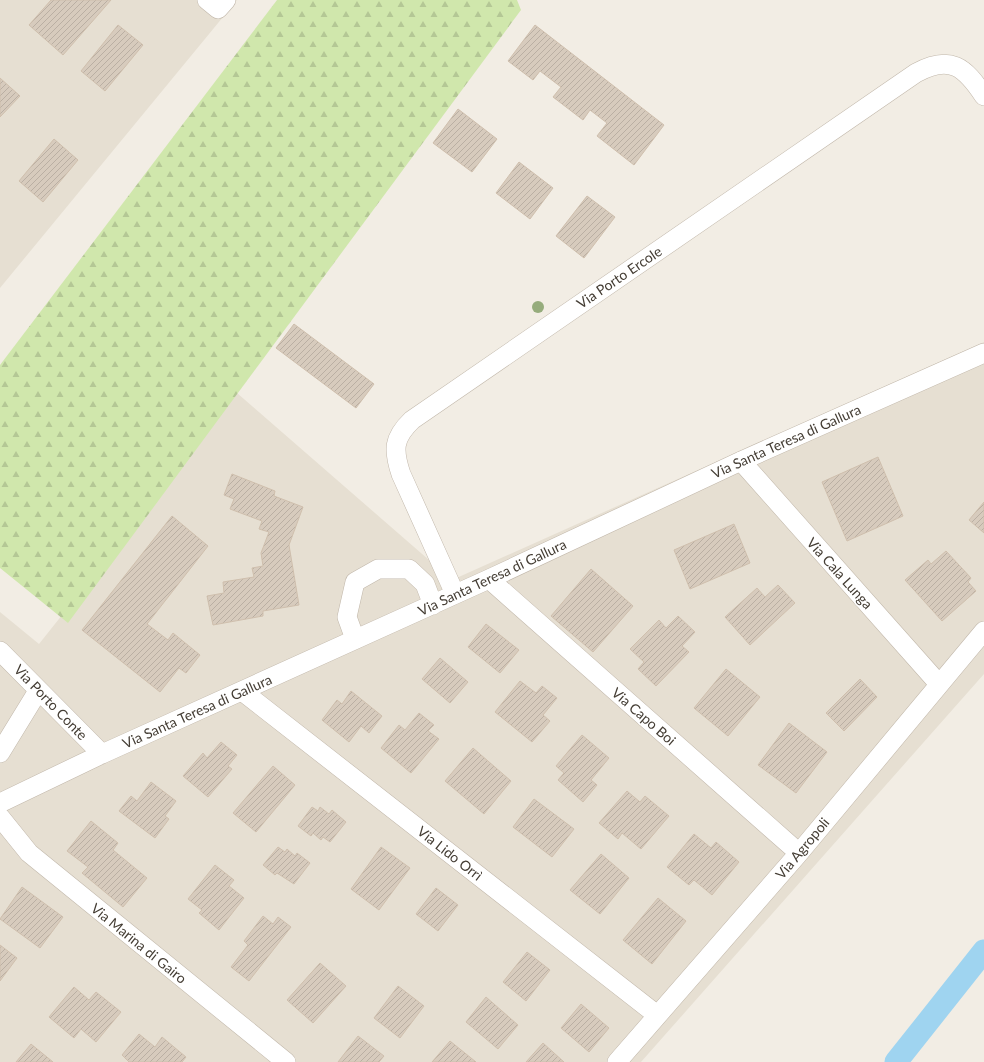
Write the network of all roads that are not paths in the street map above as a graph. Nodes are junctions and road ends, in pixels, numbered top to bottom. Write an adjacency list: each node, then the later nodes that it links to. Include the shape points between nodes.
1 (984, 96): 5 (street, Via Porto Ercole, via 969,74 952,64 932,65 920,71 402,429 397,441 396,460 400,474)
2 (984, 353): 3 (street, Via Santa Teresa di Gallura)
3 (741, 461): 4 (street, Via Santa Teresa di Gallura); 10 (street, Via Cala Lunga)
4 (489, 579): 5 (street, Via Santa Teresa di Gallura); 17 (street, Via Capo Boi)
5 (455, 594): 6 (street, Via Santa Teresa di Gallura)
6 (433, 605): 8 (street, Via Santa Teresa di Gallura); 8 (street, via 425,584 409,569 378,569 355,582 347,617)
7 (984, 631): 10 (street, Via Agropoli)
8 (355, 639): 12 (street, Via Santa Teresa di Gallura)
9 (0, 651): 11 (street, Via Porto Conte)
10 (939, 684): 17 (street, Via Agropoli)
11 (38, 691): 13 (street); 14 (street, Via Porto Conte)
12 (242, 691): 14 (street, Via Santa Teresa di Gallura); 18 (street, Via Lido Orrì)
13 (0, 753)
14 (102, 754): 15 (street, Via Santa Teresa di Gallura)
15 (0, 803)
16 (0, 817): 19 (street, Via Marina di Gairo, via 29,853)
17 (799, 853): 18 (street, Via Agropoli)
18 (657, 1015): 20 (street, Via Agropoli)
19 (286, 1062)
20 (617, 1062)

